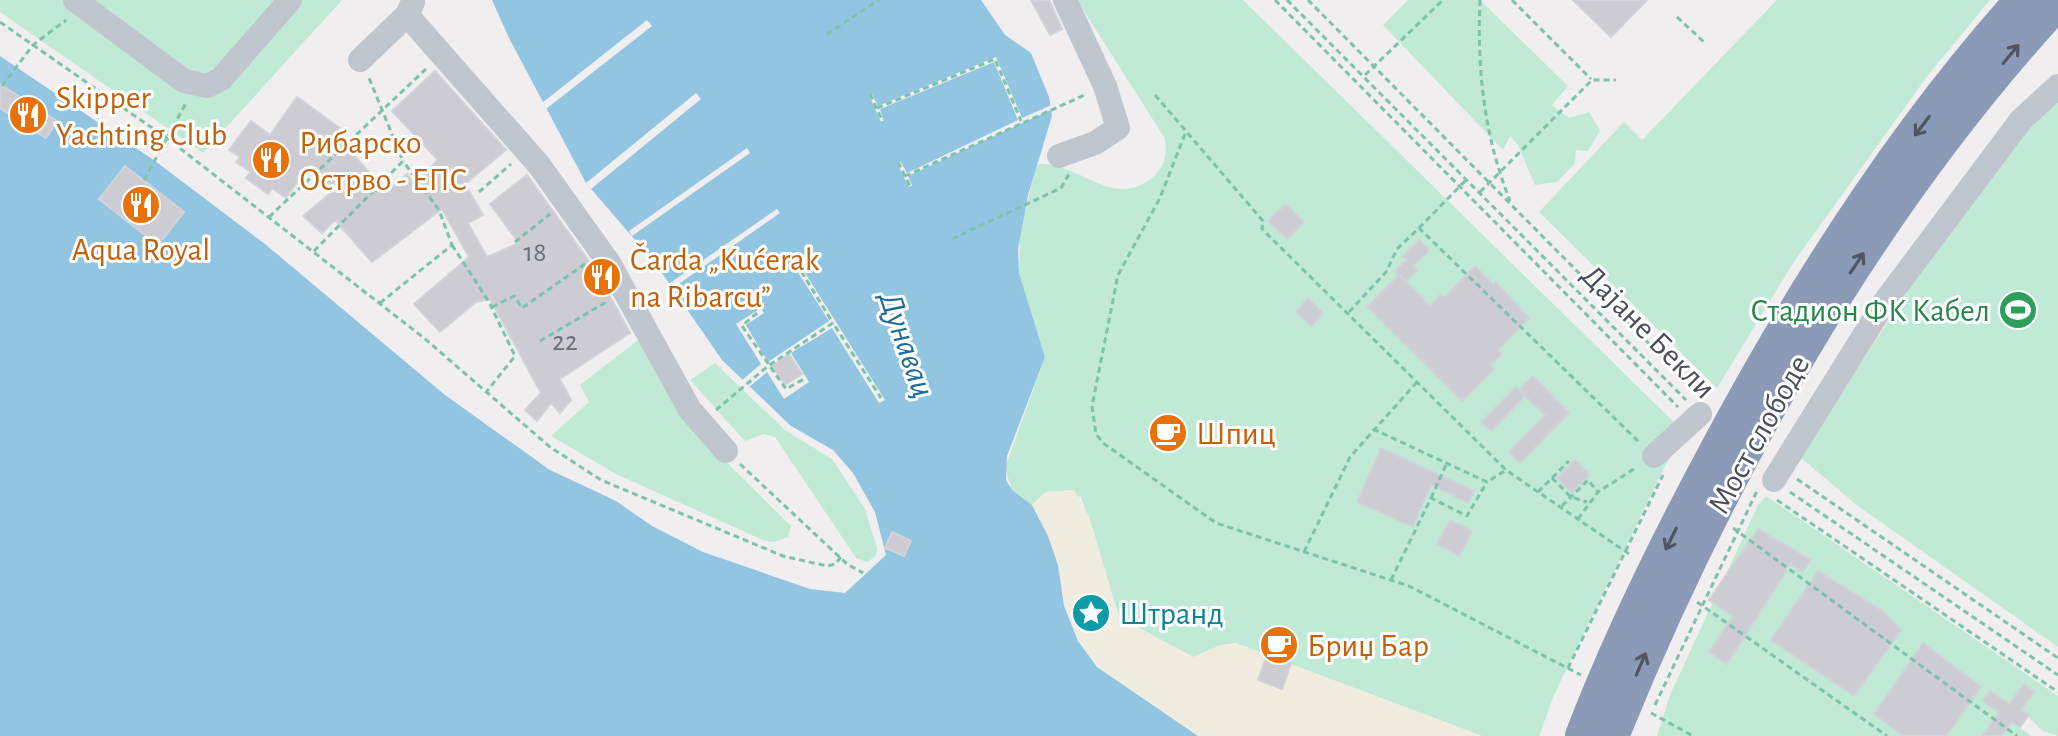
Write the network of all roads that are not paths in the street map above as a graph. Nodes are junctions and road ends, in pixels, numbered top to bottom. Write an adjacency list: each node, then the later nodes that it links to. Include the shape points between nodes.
1 (290, 0): 5 (street, via 221,79 207,86 193,86)
2 (1065, 0): 9 (street, via 1105,86 1118,128)
3 (2023, 0): 14 (highway, Мост слободе, one-way to 14, via 1925,122 1817,276 1684,511)
4 (2058, 1): 15 (highway, Мост слободе, one-way to 4, via 1708,522 1839,290 1953,128)
5 (82, 2)
6 (410, 8): 7 (street); 11 (street, via 440,56 566,202 625,291 690,410)
7 (360, 60)
8 (2058, 86): 13 (street, via 2021,120 1886,300)
9 (1059, 156)
10 (1700, 413): 12 (street)
11 (726, 451)
12 (1660, 462)
13 (1771, 485)
14 (1583, 736)
15 (1611, 736)

